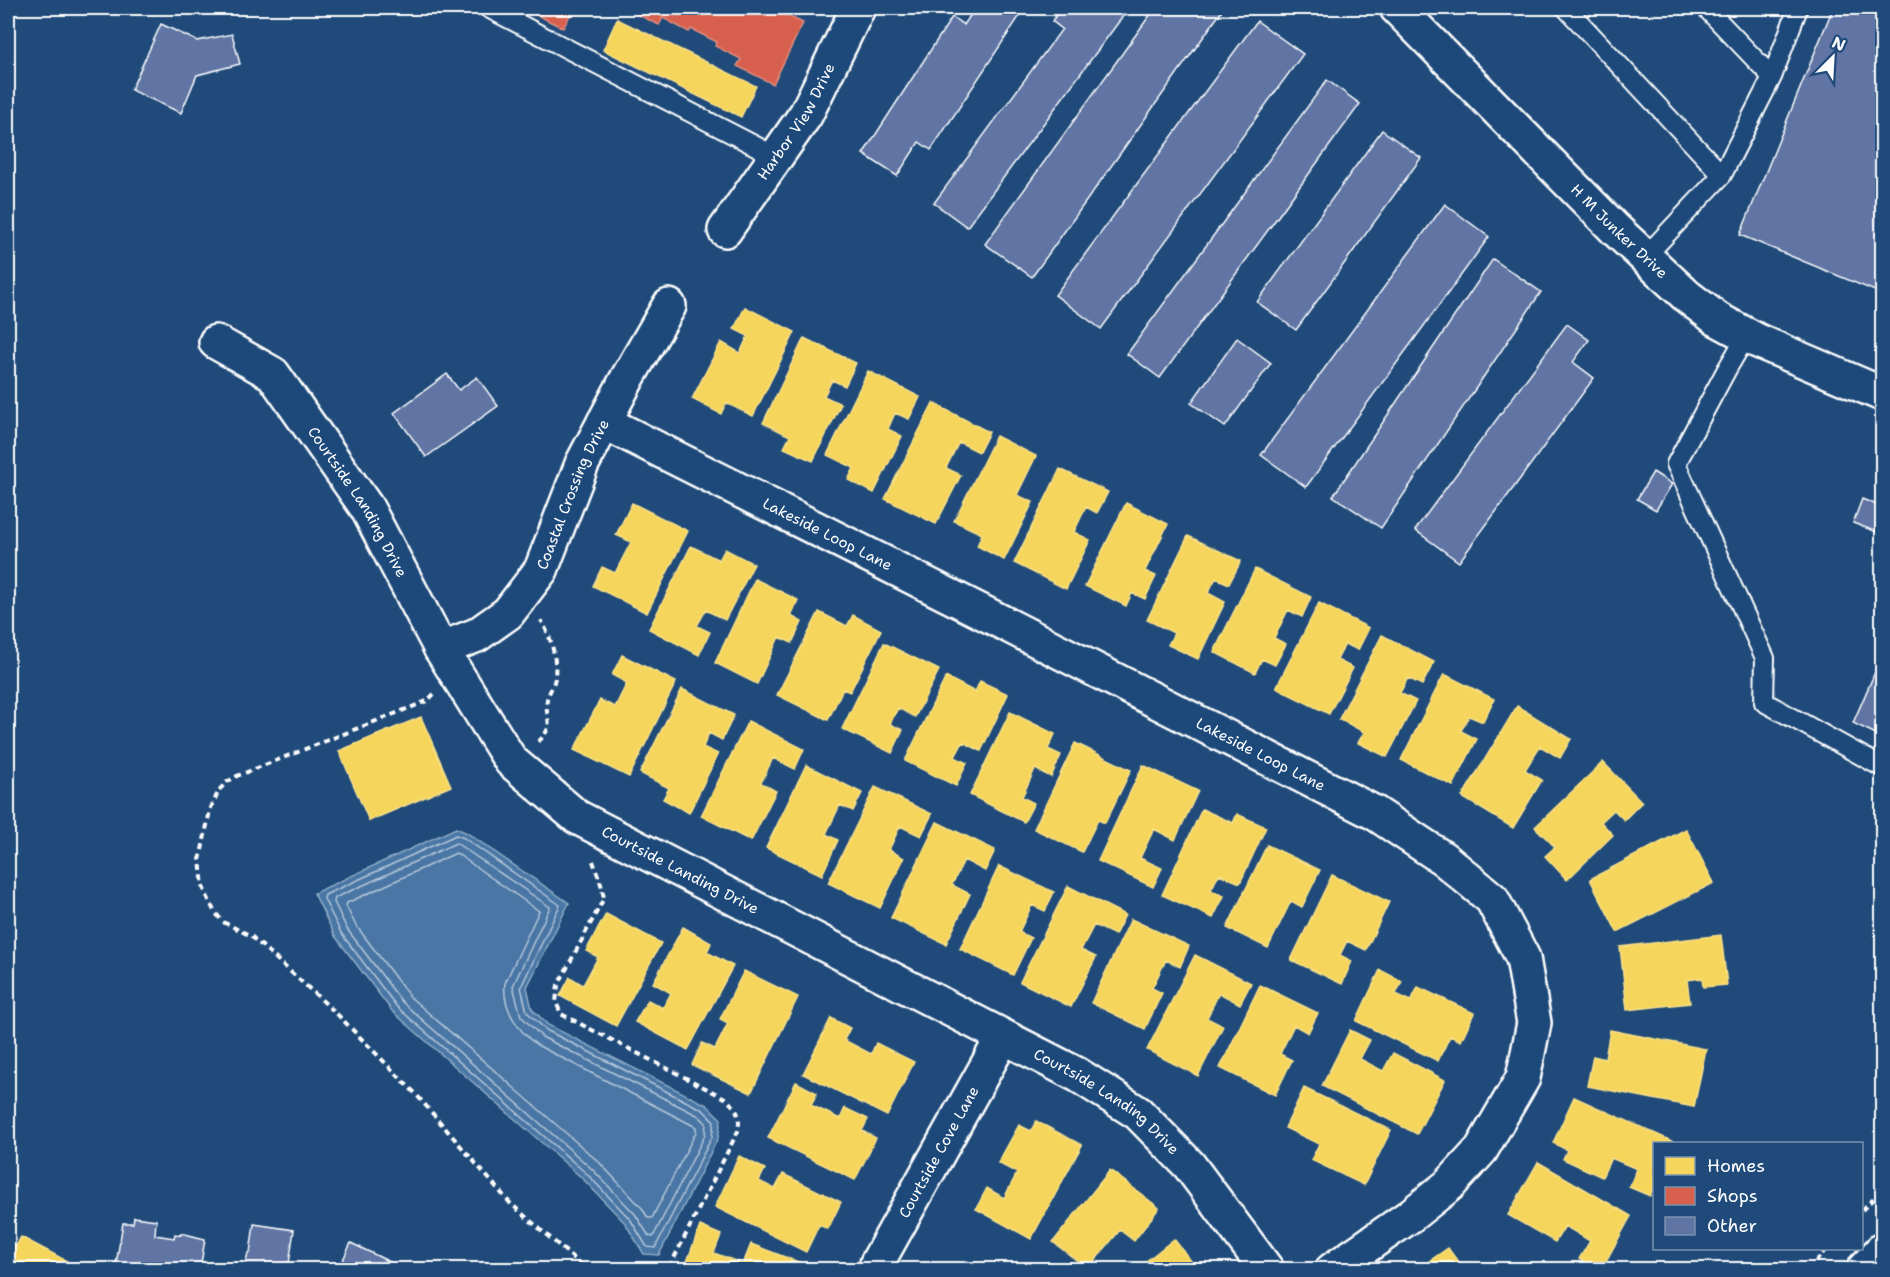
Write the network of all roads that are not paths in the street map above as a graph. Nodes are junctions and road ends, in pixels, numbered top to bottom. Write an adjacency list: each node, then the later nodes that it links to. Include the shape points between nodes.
1 (488, 8): 8 (lane)
2 (858, 8): 8 (street, Harbor View Drive, via 806,114)
3 (1398, 8): 11 (street, H M Junker Drive)
4 (1566, 8): 9 (lane)
5 (1706, 8): 7 (lane)
6 (1798, 8): 7 (lane)
7 (1772, 77): 9 (lane)
8 (777, 157): 10 (street, Harbor View Drive)
9 (1722, 175): 11 (lane)
10 (725, 230)
11 (1645, 257): 13 (street, H M Junker Drive, via 1688,297)
12 (669, 306): 16 (street, Coastal Crossing Drive)
13 (1747, 335): 15 (street, H M Junker Drive); 18 (lane, via 1676,464 1765,658 1764,702)
14 (216, 342): 17 (street, Courtside Landing Drive, via 273,374 367,508)
15 (1882, 394)
16 (604, 422): 17 (street, Coastal Crossing Drive, via 582,464 541,570 508,613 477,635); 23 (street, Lakeside Loop Lane, via 1375,813 1444,859 1492,899 1523,958 1534,1023 1523,1078 1466,1169 1433,1199)
17 (441, 649): 19 (street, Courtside Landing Drive, via 511,761 577,817)
18 (1882, 767)
19 (1003, 1037): 21 (street, Courtside Cove Lane); 22 (street, Courtside Landing Drive, via 1078,1075 1138,1113 1189,1166)
20 (1882, 1250): 24 (street)
21 (877, 1269)
22 (1267, 1269)
23 (1332, 1269)
24 (1863, 1269)

